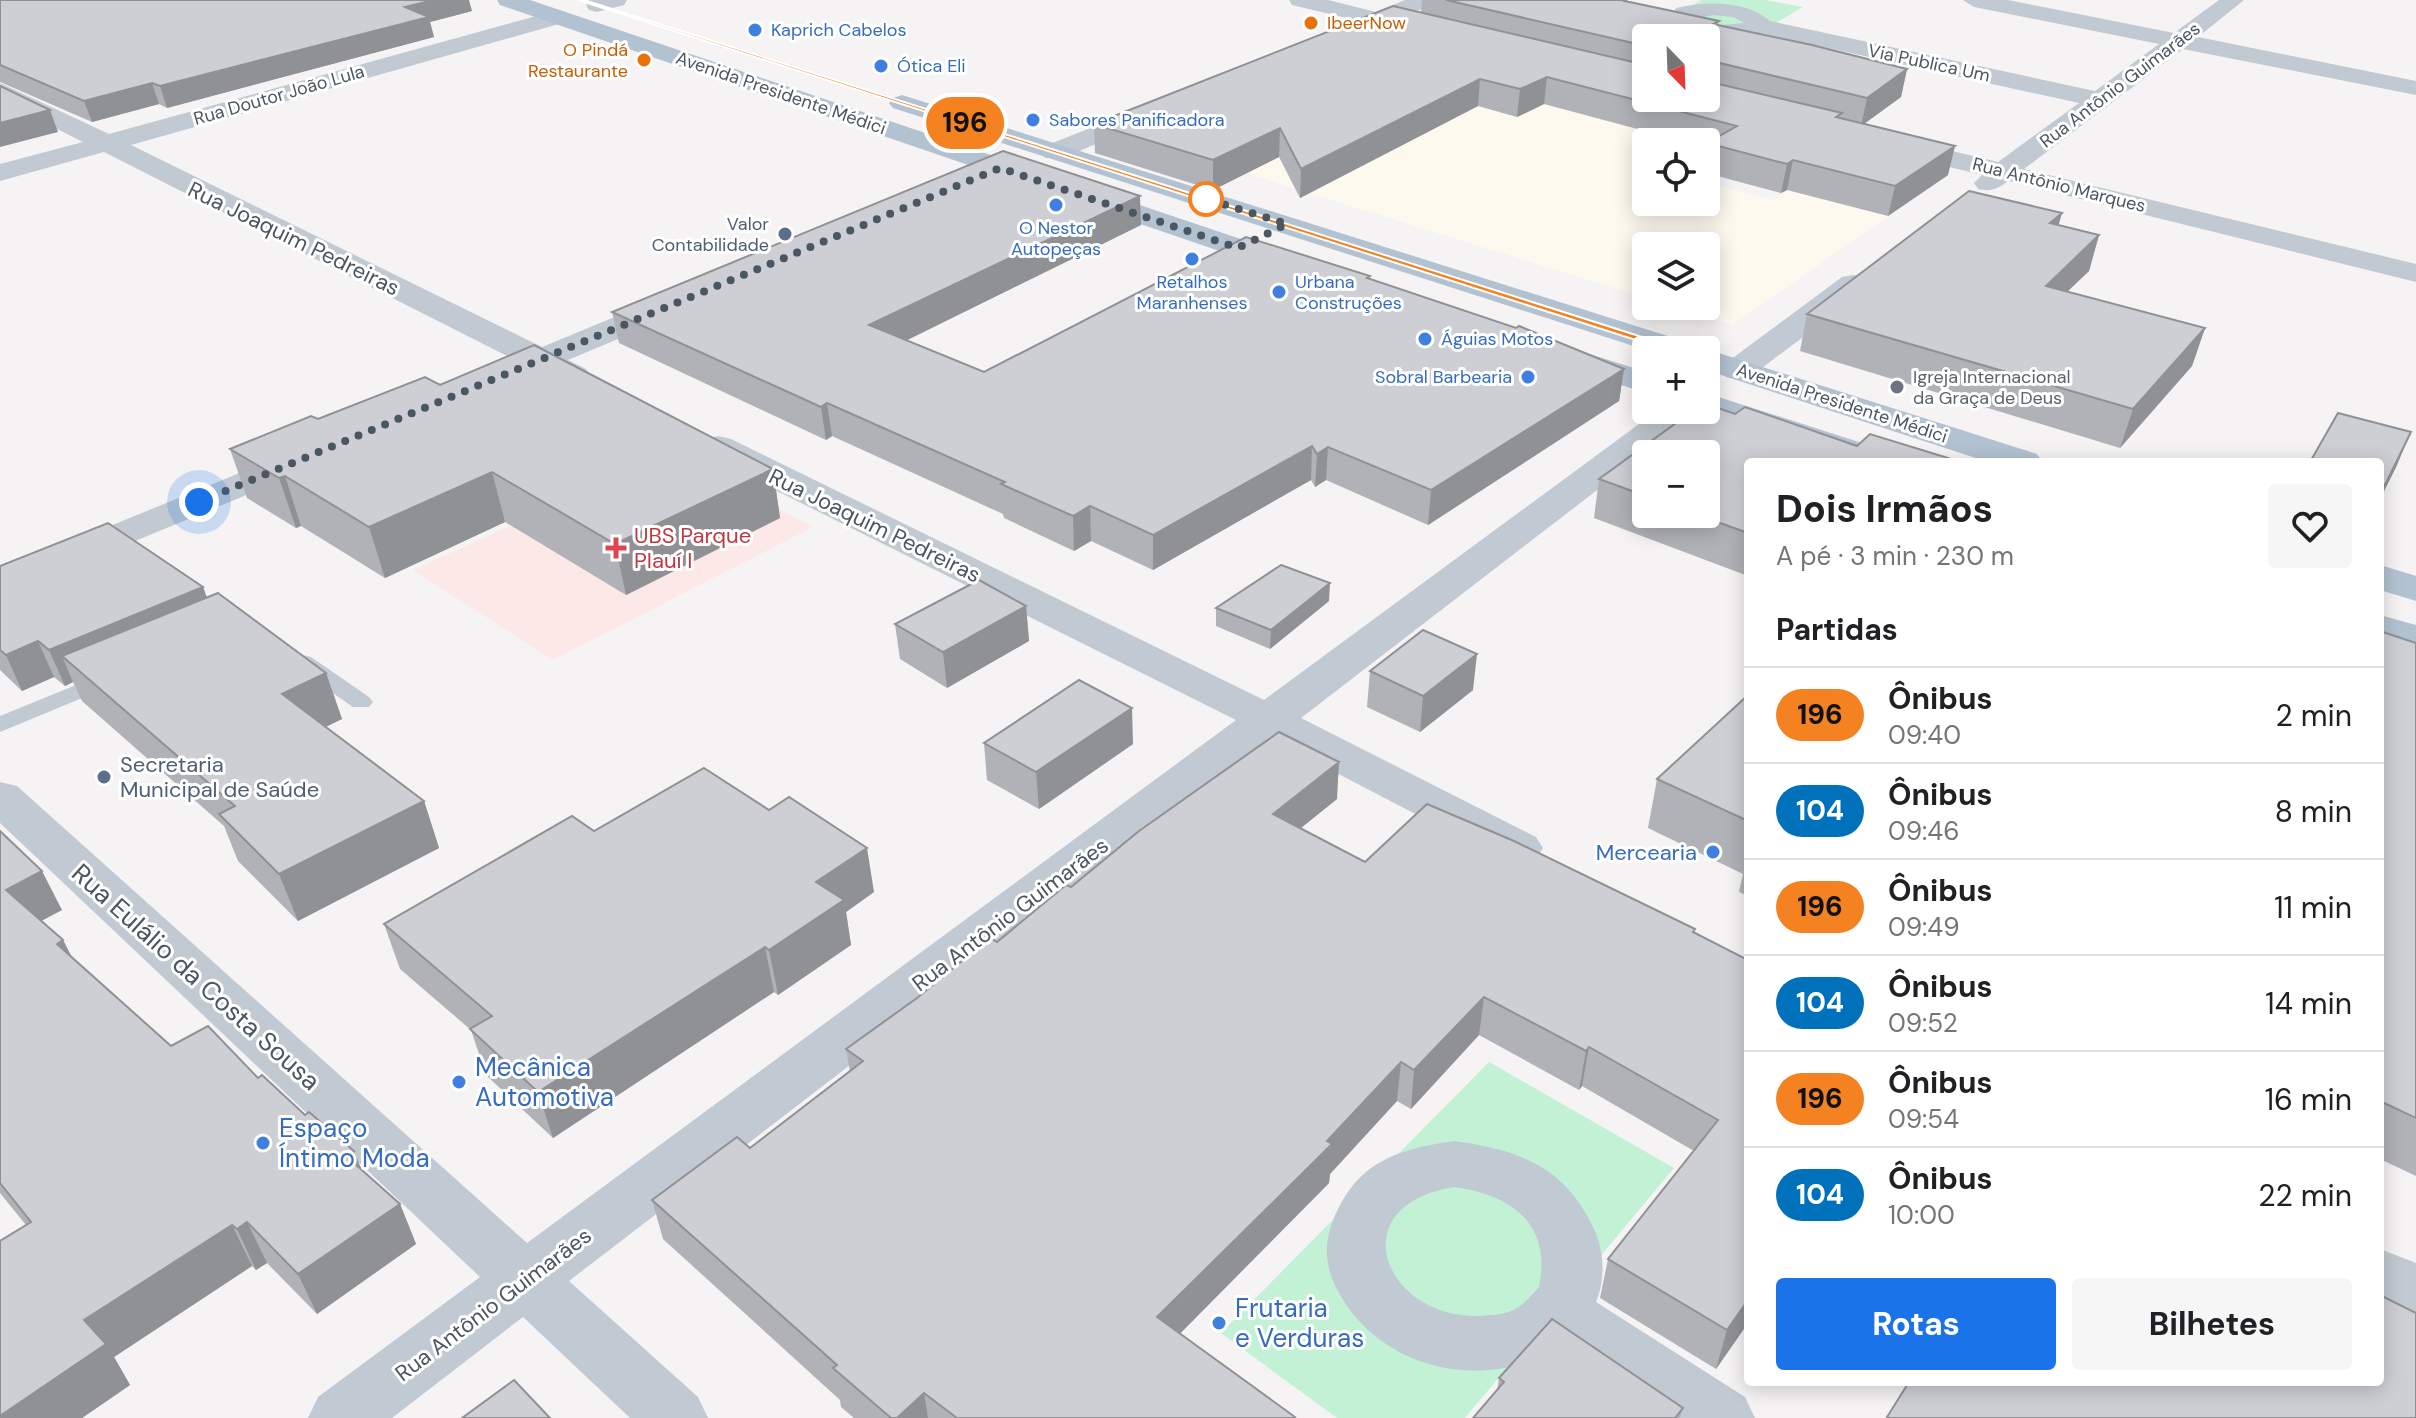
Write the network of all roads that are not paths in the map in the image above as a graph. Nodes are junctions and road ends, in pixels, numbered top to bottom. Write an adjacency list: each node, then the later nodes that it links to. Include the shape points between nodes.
1 (508, 0): 7 (main road, Avenida Presidente Médici)
2 (1300, 0): 8 (street)
3 (1424, 0): 8 (street)
4 (1974, 0): 12 (street)
5 (2233, 0): 12 (street, Rua Antônio Guimarães)
6 (598, 2): 13 (main road, Avenida Presidente Médici)
7 (558, 17): 20 (street, Rua Doutor João Lula); 22 (main road, Avenida Presidente Médici)
8 (1378, 19): 10 (street); 11 (street)
9 (1757, 25): 17 (street, Via Publica Um)
10 (1422, 30)
11 (1333, 37)
12 (2179, 41): 14 (street); 17 (street, Rua Antônio Guimarães)
13 (750, 54)
14 (2416, 88)
15 (0, 90): 20 (street, Rua Joaquim Pedreiras)
16 (871, 93): 21 (main road, Avenida Presidente Médici)
17 (2100, 100): 23 (street, Rua Antônio Guimarães)
18 (1172, 104): 21 (street)
19 (1868, 138): 23 (street, Rua Antônio Marques)
20 (104, 144): 24 (street, Rua Doutor João Lula); 35 (street, Rua Joaquim Pedreiras)
21 (1054, 152): 27 (main road, Avenida Presidente Médici)
22 (1000, 168): 25 (street); 28 (main road, Avenida Presidente Médici)
23 (2004, 171): 26 (street, Rua Antônio Guimarães); 31 (street, Rua Antônio Marques)
24 (0, 173)
25 (957, 186)
26 (1966, 200)
27 (1287, 224): 28 (main road); 33 (main road, Avenida Presidente Médici)
28 (1238, 248): 30 (main road, Avenida Presidente Médici)
29 (1877, 266): 36 (street)
30 (1314, 273)
31 (2416, 273)
32 (699, 293): 35 (street)
33 (1635, 336)
34 (1540, 348): 38 (main road)
35 (541, 359): 37 (street); 39 (street, Rua Joaquim Pedreiras)
36 (1722, 364): 45 (main road, Avenida Presidente Médici)
37 (497, 378)
38 (1632, 378)
39 (612, 395)
40 (1720, 408): 44 (main road, Avenida Presidente Médici)
41 (1661, 424): 54 (street, Rua Antônio Guimarães)
42 (683, 430): 54 (street, Rua Joaquim Pedreiras)
43 (321, 451): 47 (street)
44 (1871, 458)
45 (2012, 458)
46 (2384, 578): 48 (main road)
47 (0, 585)
48 (2416, 589)
49 (2384, 628): 50 (main road)
50 (2416, 639)
51 (289, 652): 53 (lane)
52 (133, 668): 55 (lane)
53 (361, 702)
54 (1268, 719): 57 (street, Rua Joaquim Pedreiras); 59 (street, Rua Antônio Guimarães)
55 (0, 725)
56 (0, 797): 59 (street, Rua Eulálio da Costa Sousa)
57 (1550, 864)
58 (2384, 1277): 60 (street)
59 (526, 1279): 62 (street, Rua Antônio Guimarães); 63 (street, Rua Eulálio da Costa Sousa)
60 (2416, 1292)
61 (1557, 1310): 64 (street)
62 (341, 1418)
63 (675, 1418)
64 (1722, 1418)

